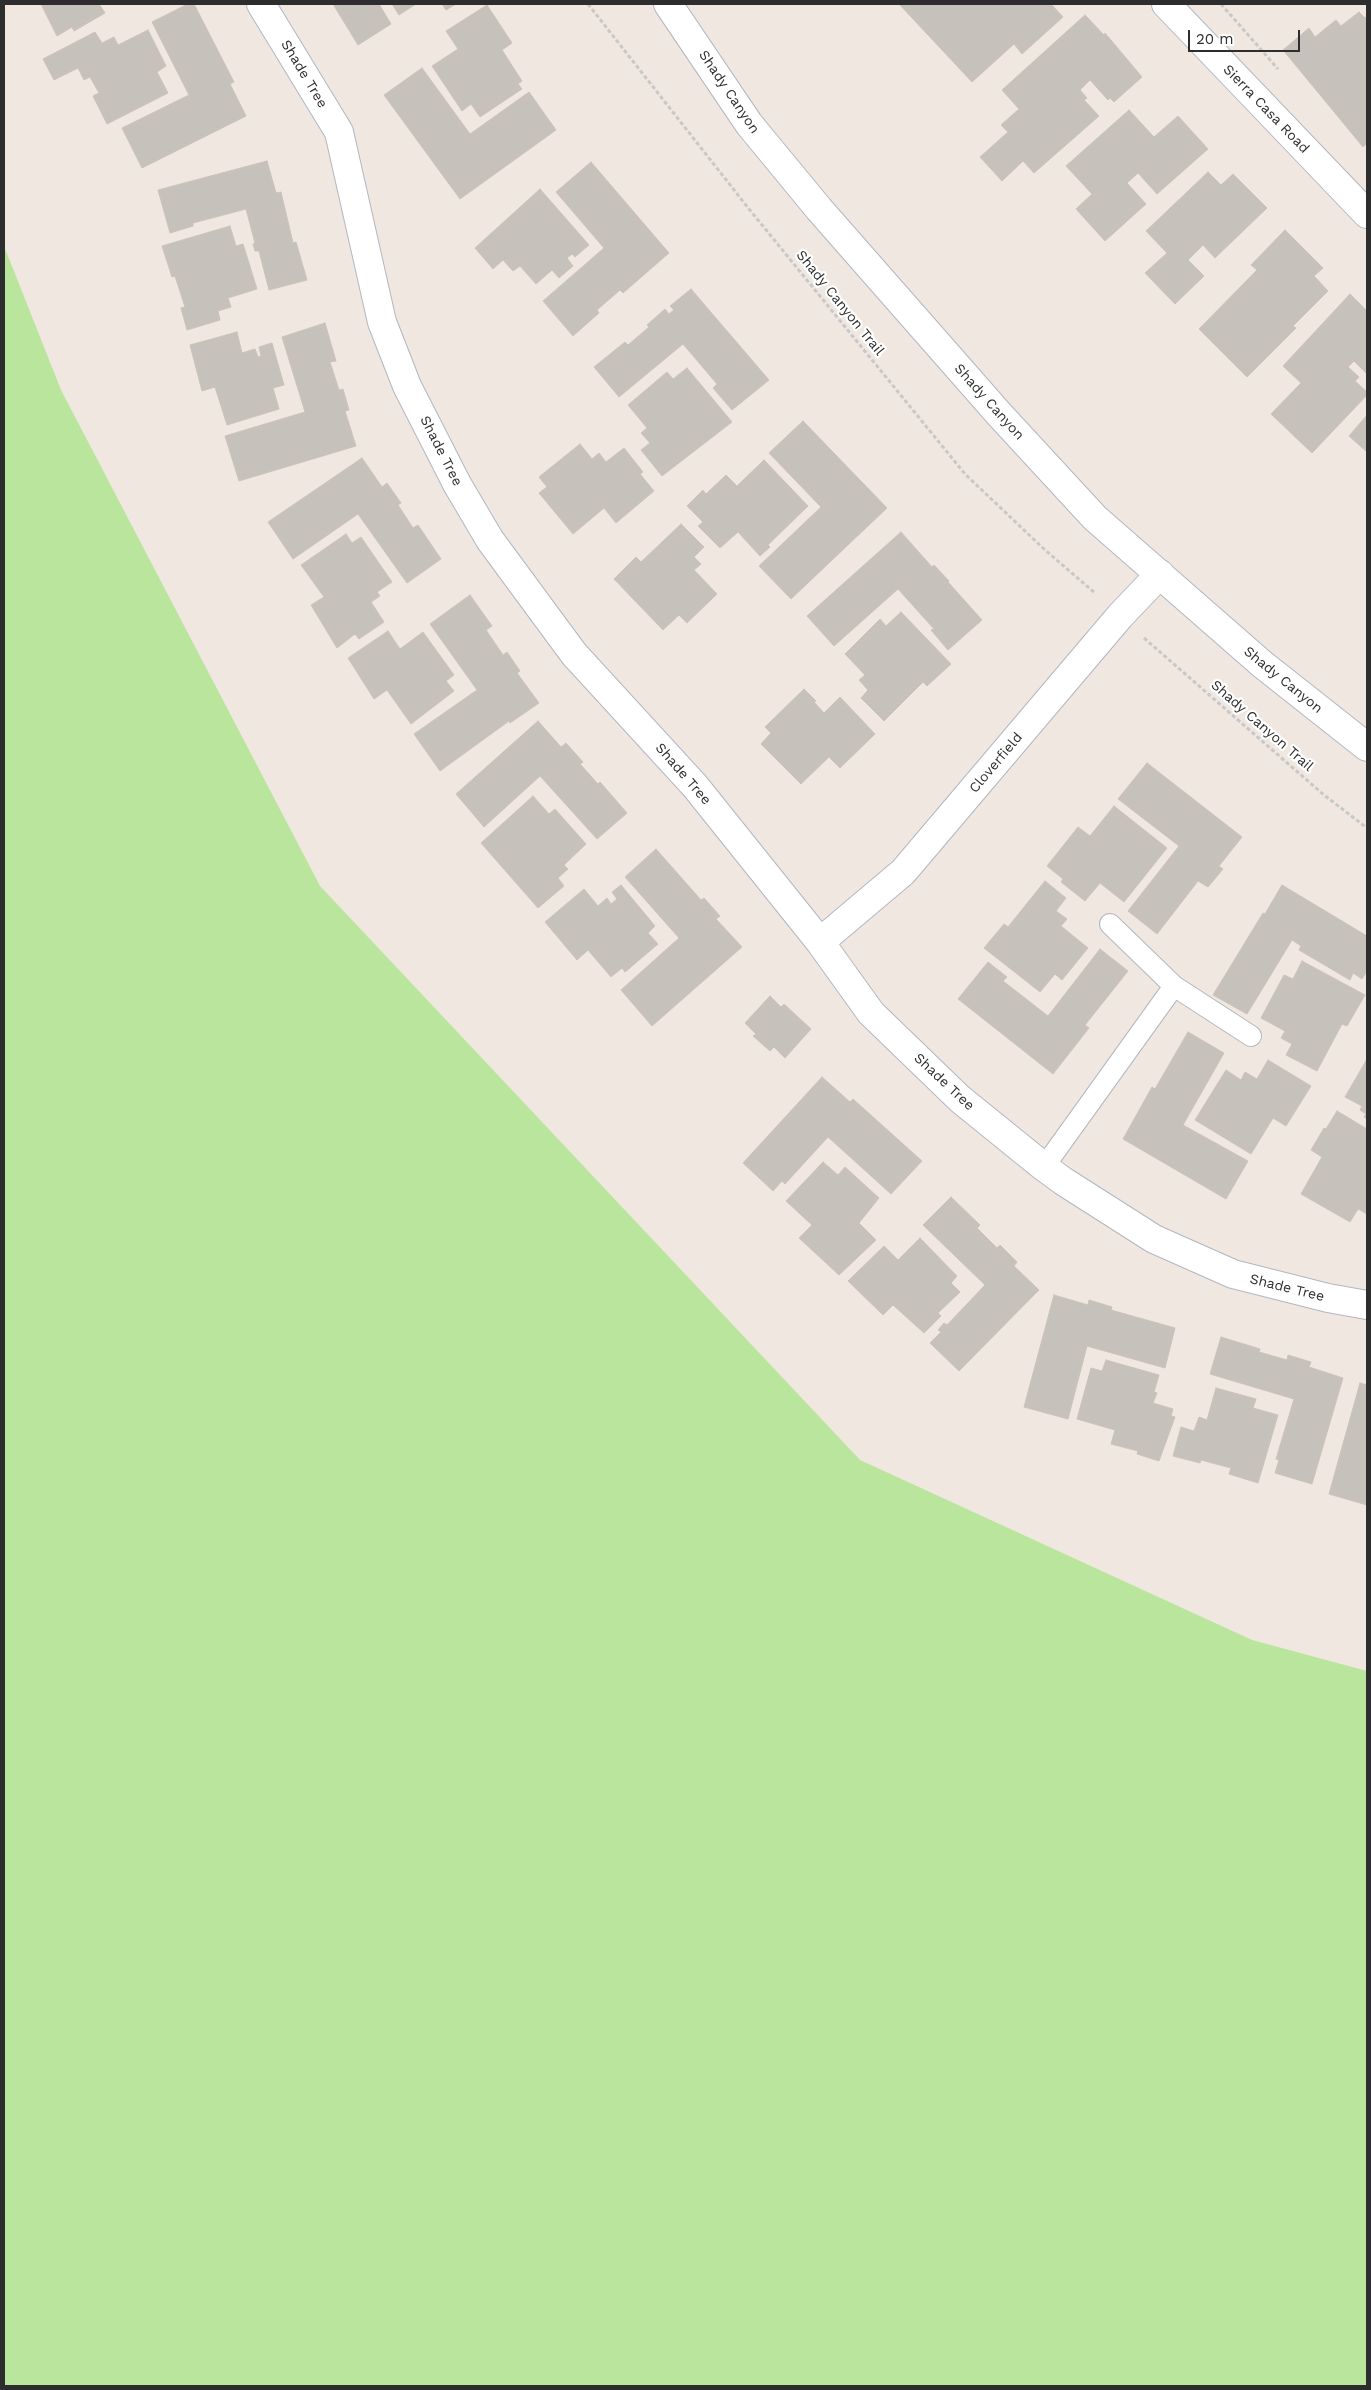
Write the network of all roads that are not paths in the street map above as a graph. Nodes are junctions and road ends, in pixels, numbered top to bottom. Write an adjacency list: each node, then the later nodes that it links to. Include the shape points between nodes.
1 (261, 4): 8 (street, Shade Tree, via 339,132 382,322 407,386 490,540 574,654 694,786)
2 (668, 4): 5 (street, Shady Canyon, via 749,124 819,209 1089,511)
3 (1166, 4): 4 (street, Sierra Casa Road)
4 (1367, 214)
5 (1160, 574): 6 (street, Shady Canyon, via 1262,664); 8 (street, Cloverfield, via 1120,616 903,872)
6 (1367, 747)
7 (1110, 924): 9 (lane)
8 (820, 942): 11 (street, Shade Tree, via 871,1013 960,1099)
9 (1174, 986): 10 (lane); 11 (lane)
10 (1251, 1036)
11 (1044, 1167): 12 (street, Shade Tree, via 1154,1239 1218,1268 1328,1298)
12 (1367, 1305)

